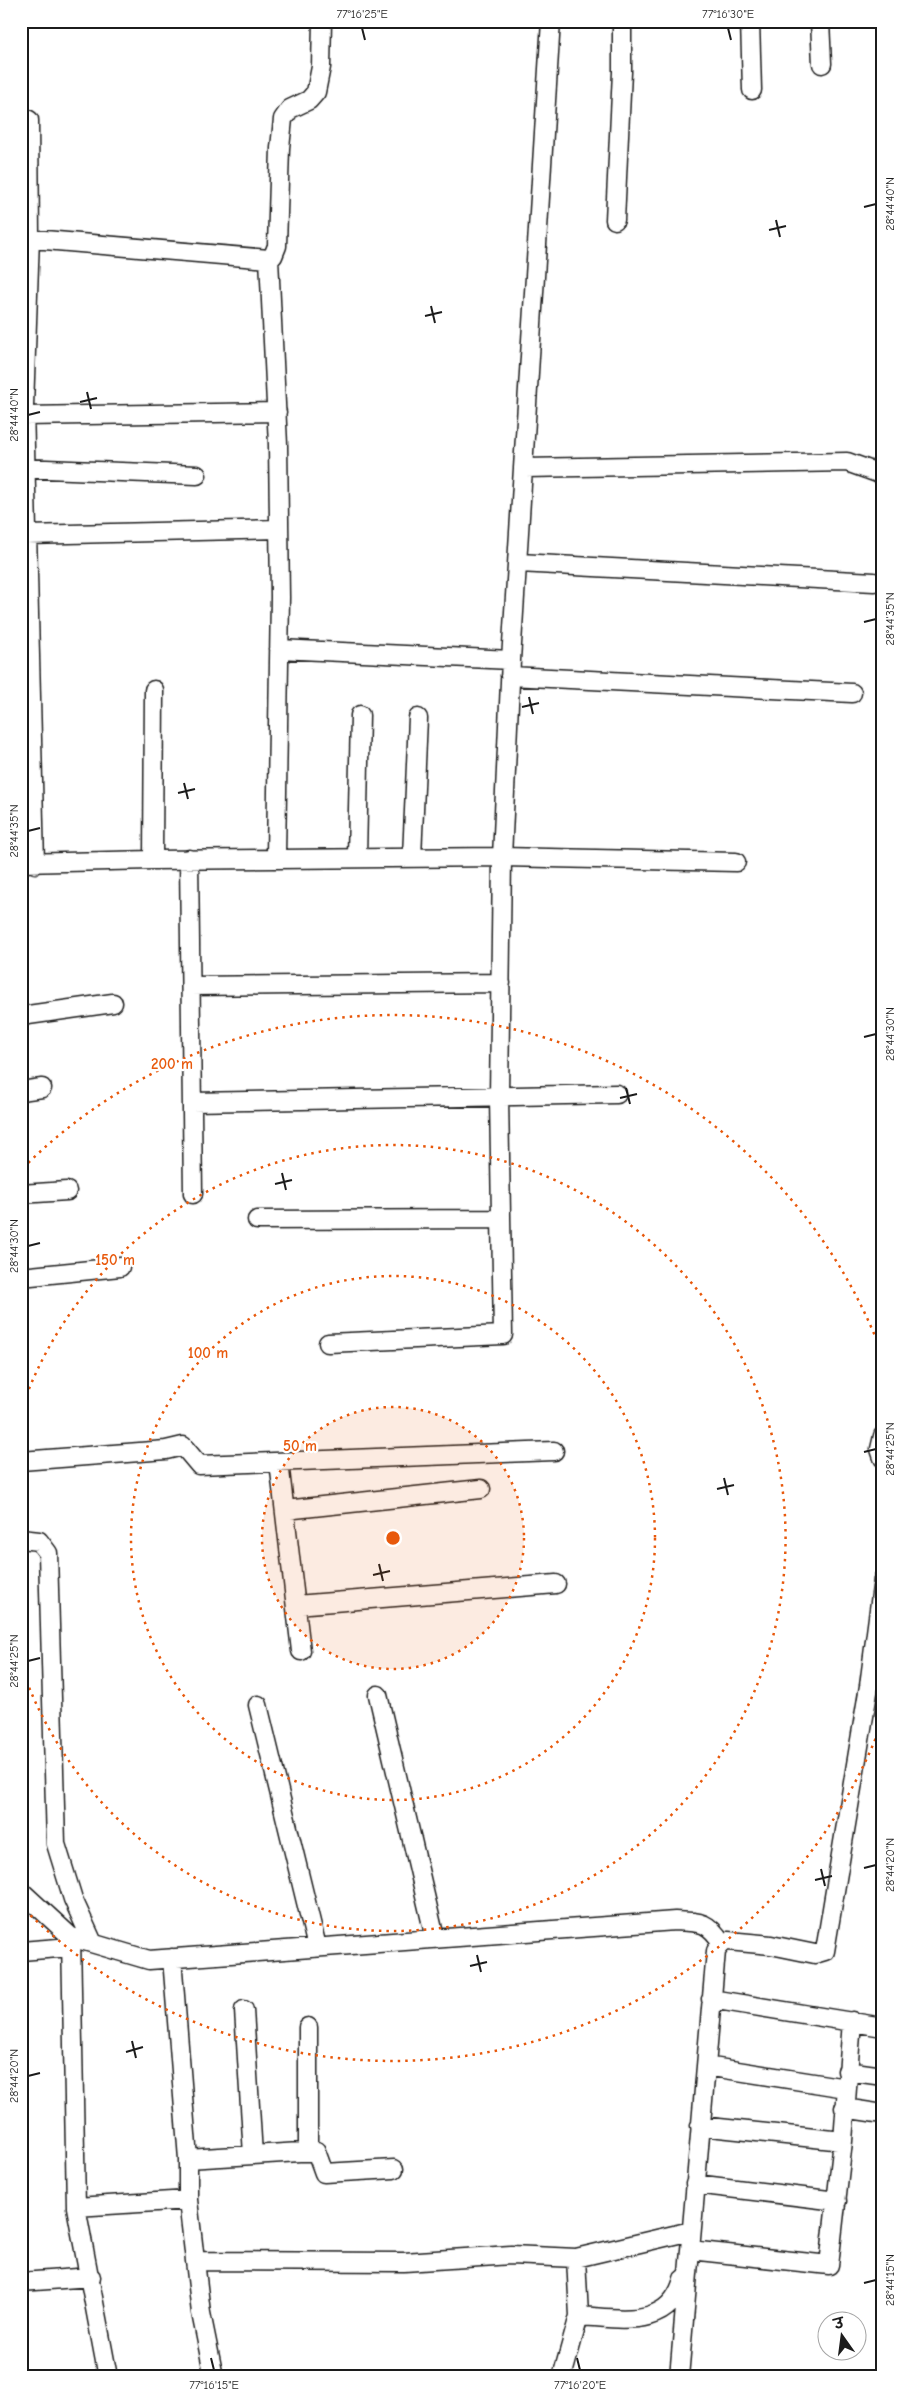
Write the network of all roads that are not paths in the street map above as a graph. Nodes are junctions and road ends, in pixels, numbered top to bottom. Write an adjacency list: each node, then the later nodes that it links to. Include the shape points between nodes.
1 (322, 21): 12 (street, via 321,66 316,92 309,100 290,109 284,119 276,246)
2 (551, 21): 18 (street)
3 (622, 21): 10 (street)
4 (750, 21): 7 (street)
5 (820, 21): 6 (street)
6 (822, 64)
7 (752, 90)
8 (21, 116): 9 (street, via 29,120)
9 (25, 165): 11 (street)
10 (615, 220)
11 (26, 238): 12 (street); 13 (street)
12 (269, 259): 15 (street)
13 (25, 296): 14 (street)
14 (24, 355): 16 (street)
15 (277, 412): 16 (street); 21 (street)
16 (24, 416): 17 (street)
17 (23, 468): 19 (street); 22 (street)
18 (524, 468): 20 (street, via 846,462); 23 (street)
19 (197, 475)
20 (883, 475)
21 (279, 529): 22 (street); 26 (street)
22 (26, 535): 25 (street)
23 (519, 563): 24 (street); 27 (street)
24 (874, 582)
25 (24, 592): 39 (street)
26 (279, 650): 27 (street); 32 (street)
27 (511, 668): 29 (street); 35 (street)
28 (154, 690): 37 (street)
29 (852, 693)
30 (360, 715): 33 (street)
31 (418, 718): 34 (street)
32 (276, 857): 33 (street); 36 (street)
33 (357, 857): 34 (street)
34 (412, 857): 35 (street)
35 (502, 857): 38 (street); 40 (street)
36 (188, 859): 37 (street); 41 (street)
37 (153, 860): 39 (street)
38 (736, 862)
39 (28, 864)
40 (501, 983): 41 (street); 47 (street)
41 (190, 986): 48 (street)
42 (113, 1003): 43 (street)
43 (21, 1016)
44 (42, 1088): 45 (street)
45 (21, 1091)
46 (617, 1094): 47 (street)
47 (499, 1097): 48 (street); 52 (street)
48 (192, 1102): 51 (street)
49 (67, 1191): 50 (street)
50 (21, 1194)
51 (193, 1194)
52 (500, 1219): 53 (street); 56 (street, via 503,1335)
53 (257, 1220)
54 (120, 1267): 55 (street)
55 (21, 1277)
56 (328, 1343)
57 (883, 1436): 59 (street, via 880,1450)
58 (554, 1451): 61 (street)
59 (883, 1458)
60 (21, 1460): 61 (street, via 166,1450 183,1446 199,1465)
61 (279, 1462): 63 (street)
62 (481, 1489): 63 (street)
63 (284, 1510): 67 (street)
64 (21, 1539): 74 (street, via 39,1541 48,1553 56,1844 73,1899)
65 (556, 1584): 67 (street)
66 (882, 1589): 75 (street, via 825,1952 815,1954 771,1945)
67 (296, 1605): 68 (street)
68 (301, 1651)
69 (378, 1695): 72 (street)
70 (258, 1705): 76 (street)
71 (21, 1891): 73 (street)
72 (435, 1938): 75 (street, via 675,1921 700,1922 710,1926); 76 (street)
73 (71, 1942): 74 (street); 77 (street); 98 (street)
74 (93, 1943): 78 (street, via 149,1960)
75 (722, 1943): 79 (street, via 716,1951)
76 (317, 1946): 78 (street)
77 (21, 1951)
78 (172, 1958): 93 (street)
79 (711, 1999): 81 (street); 84 (street)
80 (244, 2010): 92 (street)
81 (852, 2021): 83 (street); 86 (street)
82 (308, 2027): 91 (street)
83 (883, 2027)
84 (706, 2066): 86 (street); 89 (street)
85 (883, 2076): 86 (street)
86 (847, 2079): 87 (street)
87 (844, 2108): 88 (street); 90 (street)
88 (883, 2114)
89 (700, 2126): 90 (street); 95 (street)
90 (843, 2141): 97 (street)
91 (308, 2152): 92 (street); 94 (street, via 316,2151 324,2173)
92 (253, 2155): 93 (street)
93 (188, 2159): 96 (street)
94 (394, 2169)
95 (695, 2184): 97 (street); 99 (street)
96 (188, 2200): 98 (street); 102 (street)
97 (837, 2201): 100 (street, via 829,2265)
98 (76, 2207): 103 (street)
99 (691, 2231): 100 (street); 101 (street)
100 (690, 2250): 105 (street, via 676,2299 659,2314 628,2318); 109 (street)
101 (576, 2258): 102 (street, via 511,2255 404,2262); 105 (street)
102 (195, 2261): 107 (street)
103 (91, 2277): 104 (street); 106 (street)
104 (21, 2282)
105 (578, 2316): 108 (street)
106 (108, 2377)
107 (214, 2377)
108 (562, 2377)
109 (679, 2377)

